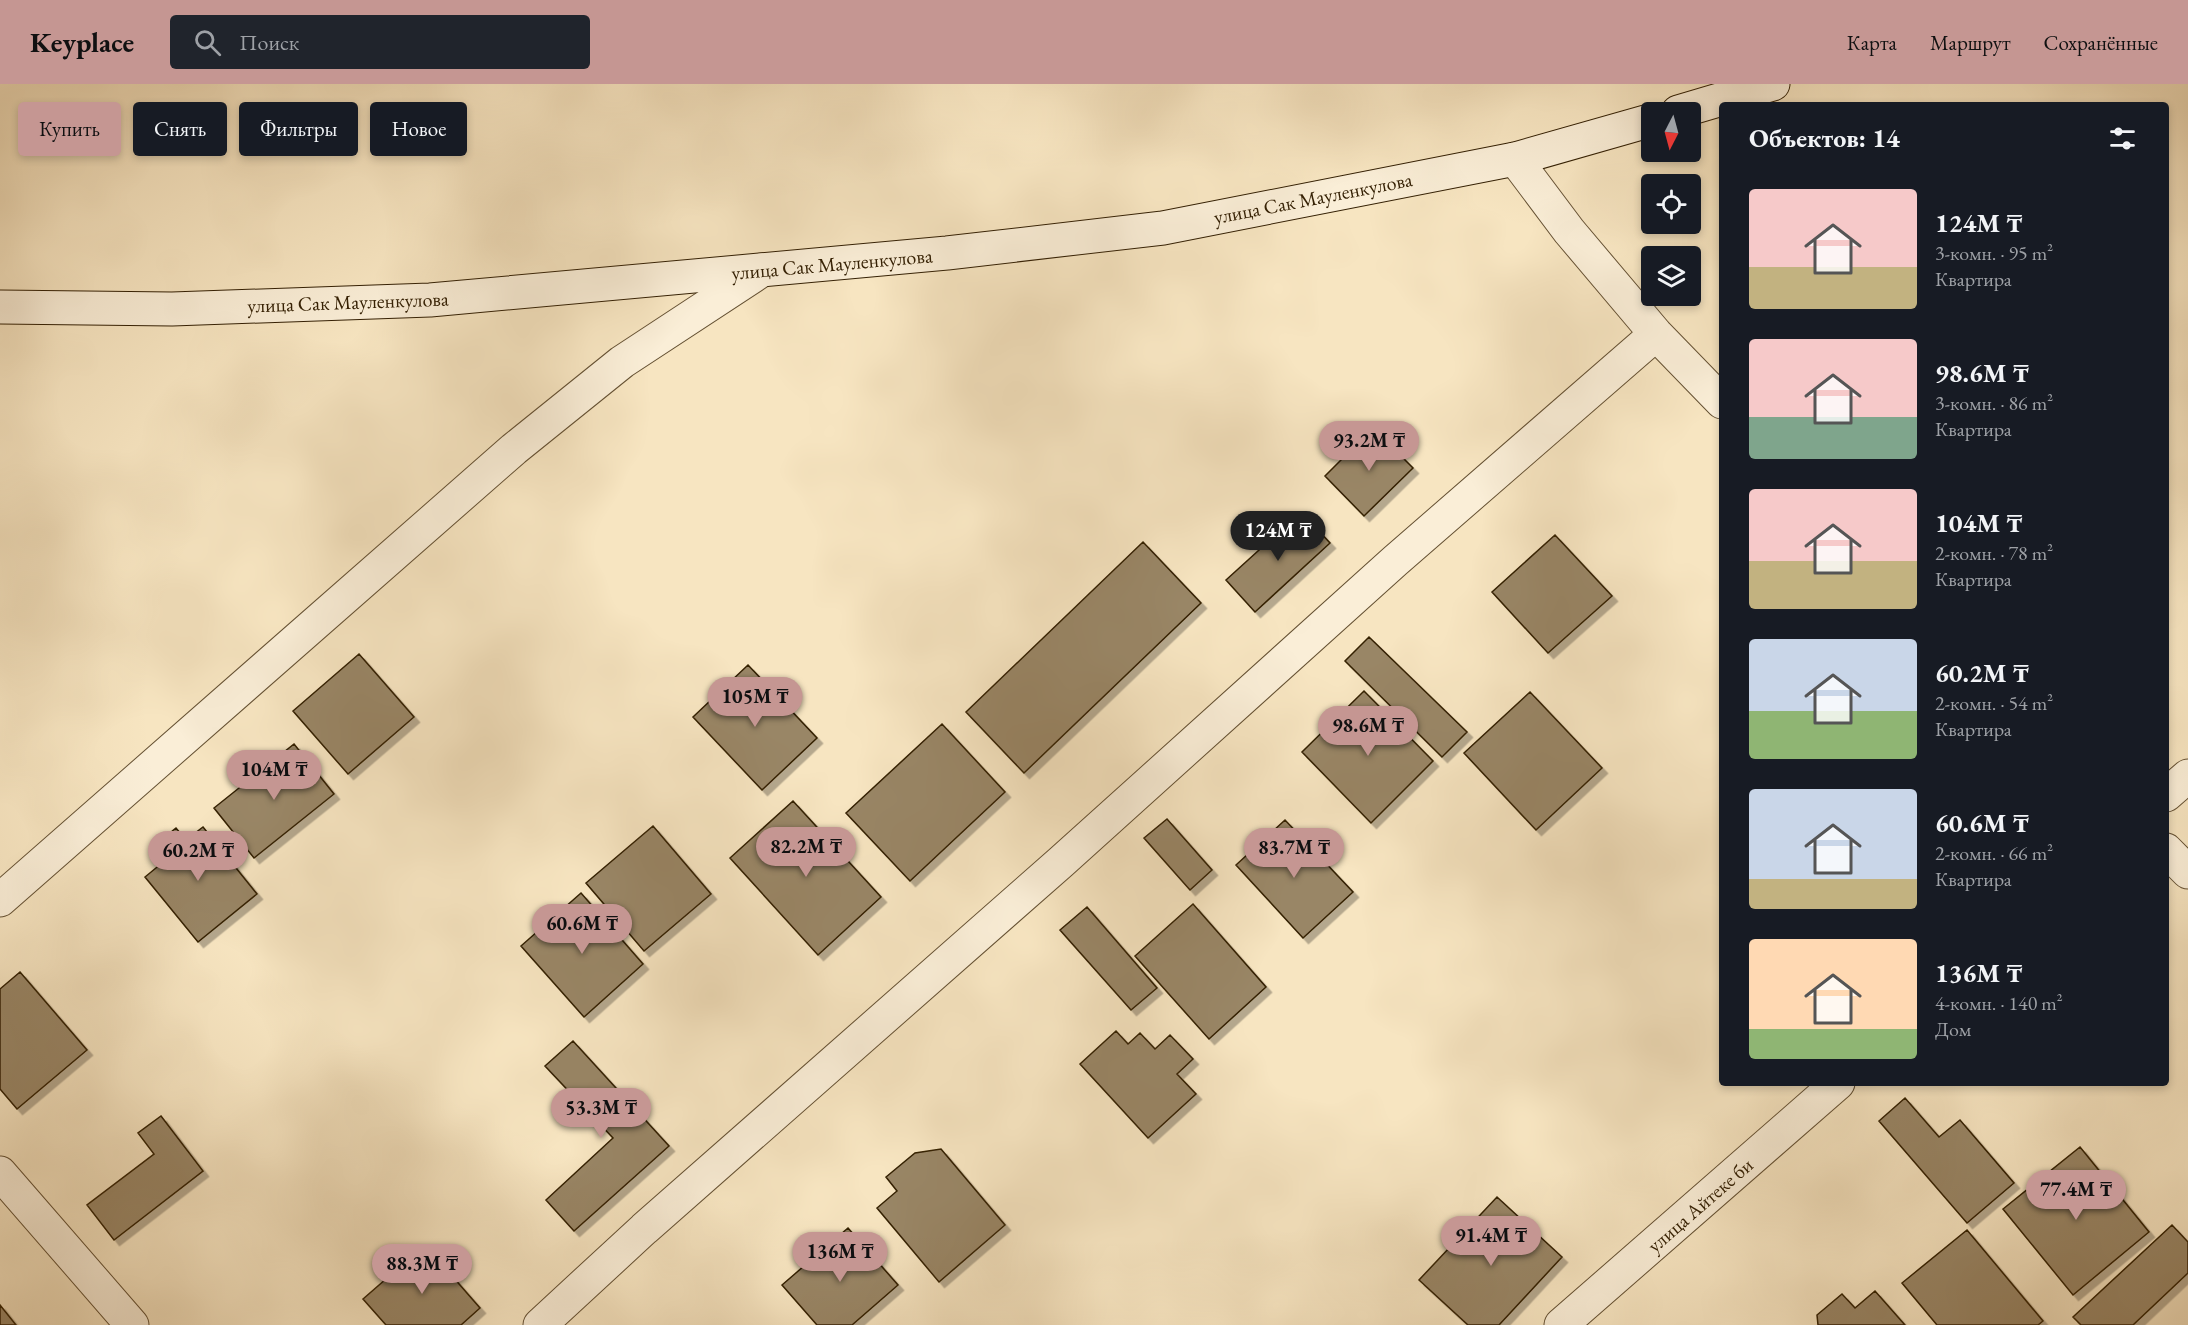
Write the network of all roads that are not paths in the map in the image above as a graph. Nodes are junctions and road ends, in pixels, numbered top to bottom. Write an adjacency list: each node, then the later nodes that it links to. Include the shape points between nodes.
1 (1773, 84): 2 (street)
2 (1701, 105)
3 (1641, 123): 4 (street, улица Сак Мауленкулова)
4 (1515, 159): 5 (street, улица Сак Мауленкулова, via 1163,228); 7 (street, via 1569,231)
5 (762, 270): 6 (street, улица Сак Мауленкулова, via 430,300 172,309); 13 (street, via 622,362 514,449)
6 (0, 307)
7 (1656, 334): 8 (street); 17 (street, via 1395,561)
8 (1719, 399)
9 (2188, 776): 10 (street)
10 (2169, 792)
11 (2169, 853): 12 (street)
12 (2188, 872)
13 (0, 900)
14 (1835, 1086): 18 (street, улица Айтеке би)
15 (0, 1173): 16 (street)
16 (132, 1325)
17 (540, 1325)
18 (1561, 1325)

